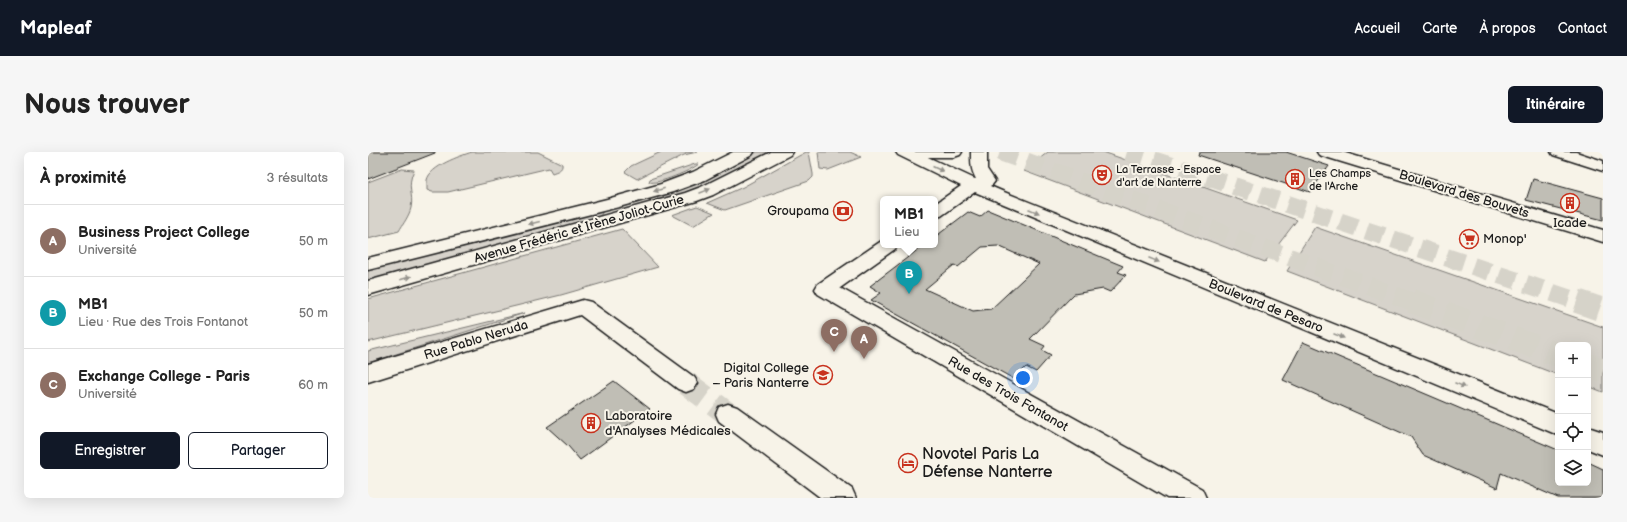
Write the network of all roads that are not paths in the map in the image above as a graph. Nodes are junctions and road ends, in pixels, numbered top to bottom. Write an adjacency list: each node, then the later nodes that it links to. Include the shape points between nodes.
1 (746, 152): 12 (street, Avenue Frédéric et Irène Joliot-Curie, one-way to 12, via 718,167)
2 (784, 152): 12 (street, Avenue Frédéric et Irène Joliot-Curie, one-way to 2, via 707,191)
3 (904, 152): 10 (street, Boulevard de Pesaro, one-way to 10)
4 (918, 152): 5 (street)
5 (954, 152)
6 (979, 152): 10 (street)
7 (1325, 152): 13 (street, Boulevard des Bouvets)
8 (1559, 152): 9 (street)
9 (1603, 166)
10 (980, 183): 11 (street); 20 (street, Boulevard de Pesaro, one-way to 20)
11 (938, 210)
12 (612, 212): 15 (street, Avenue Frédéric et Irène Joliot-Curie, one-way to 15); 16 (street, Avenue Frédéric et Irène Joliot-Curie, one-way to 12)
13 (1603, 236)
14 (884, 248): 24 (street, Rue des Trois Fontanot, via 825,290)
15 (368, 264)
16 (368, 288)
17 (368, 373): 18 (street, Rue Pablo Neruda, via 583,307)
18 (686, 383)
19 (728, 414): 23 (street)
20 (1555, 424)
21 (1591, 439): 22 (street)
22 (1603, 444)
23 (842, 498)
24 (1192, 498)

